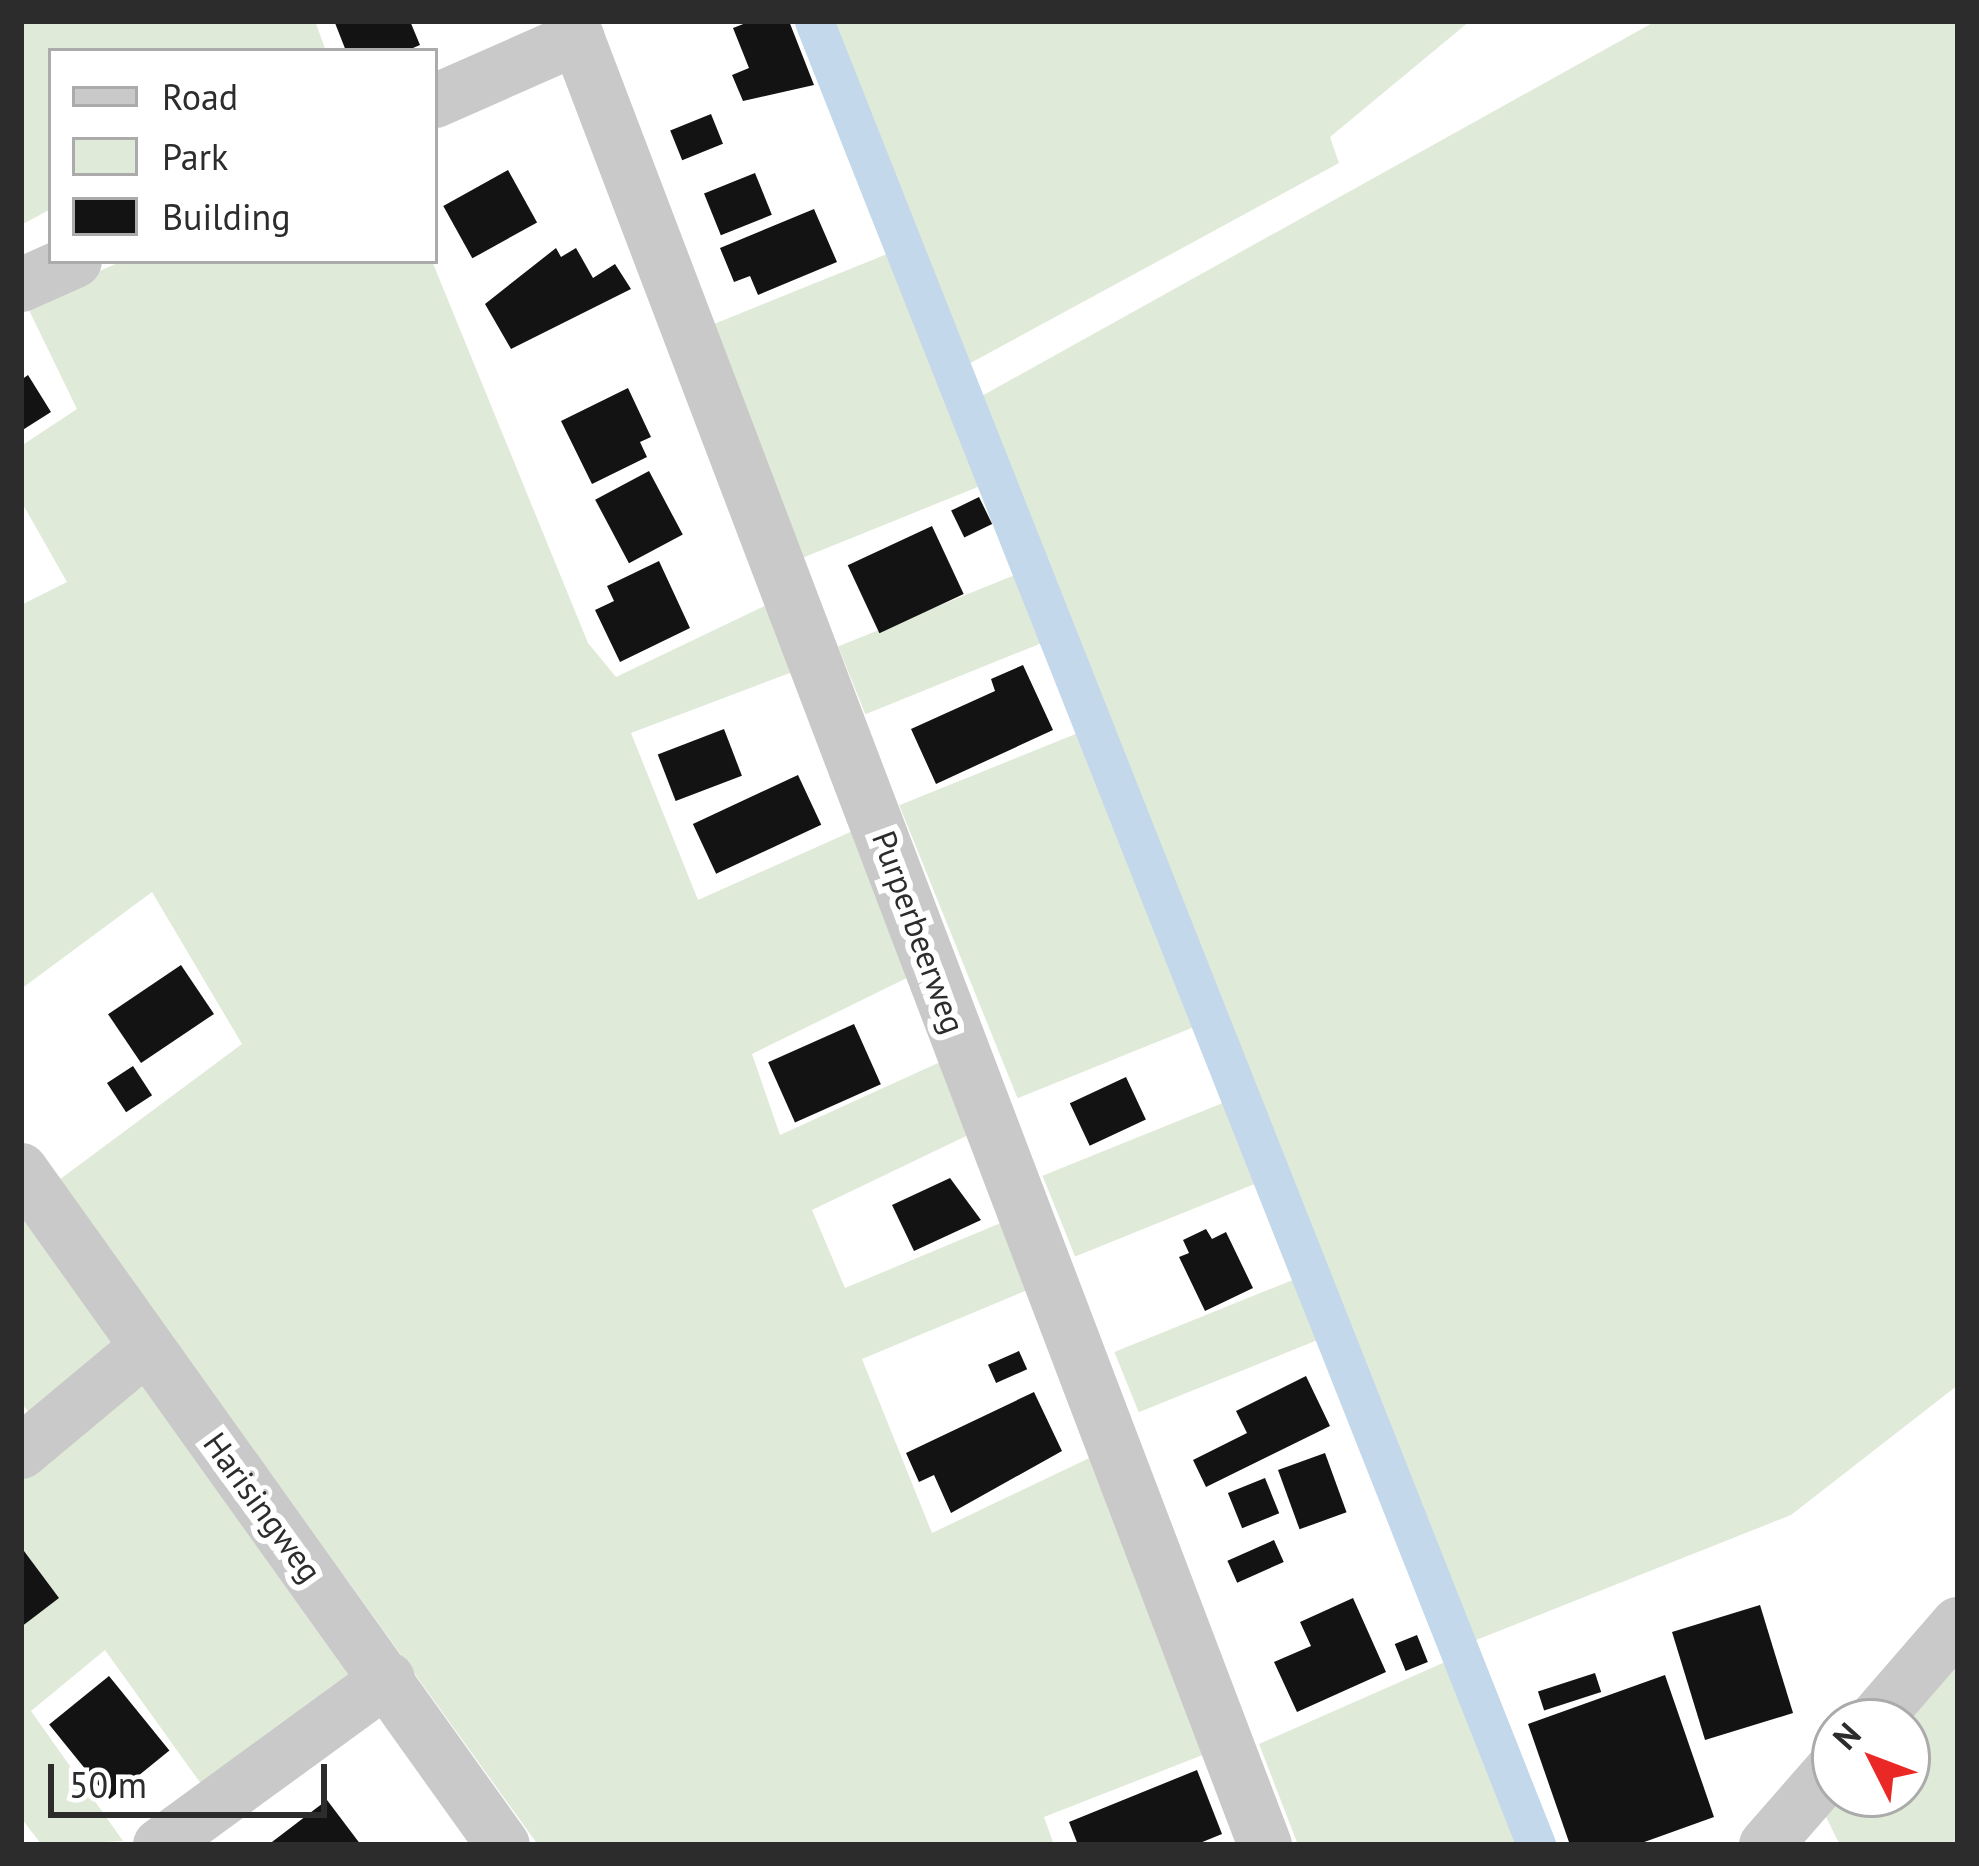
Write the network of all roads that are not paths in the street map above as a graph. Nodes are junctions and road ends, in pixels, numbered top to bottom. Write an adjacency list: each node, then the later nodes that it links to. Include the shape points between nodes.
1 (575, 29): 2 (street); 14 (street, Purperbeerweg)
2 (438, 99)
3 (68, 264): 4 (street)
4 (21, 285)
5 (21, 1170): 6 (street, Harisingweg)
6 (147, 1347): 7 (street); 9 (street, Harisingweg)
7 (21, 1452)
8 (1958, 1624): 10 (street)
9 (388, 1678): 12 (street); 13 (street, Harisingweg)
10 (1895, 1698)
11 (1811, 1793): 15 (street)
12 (160, 1845)
13 (503, 1845)
14 (1264, 1845)
15 (1766, 1845)

